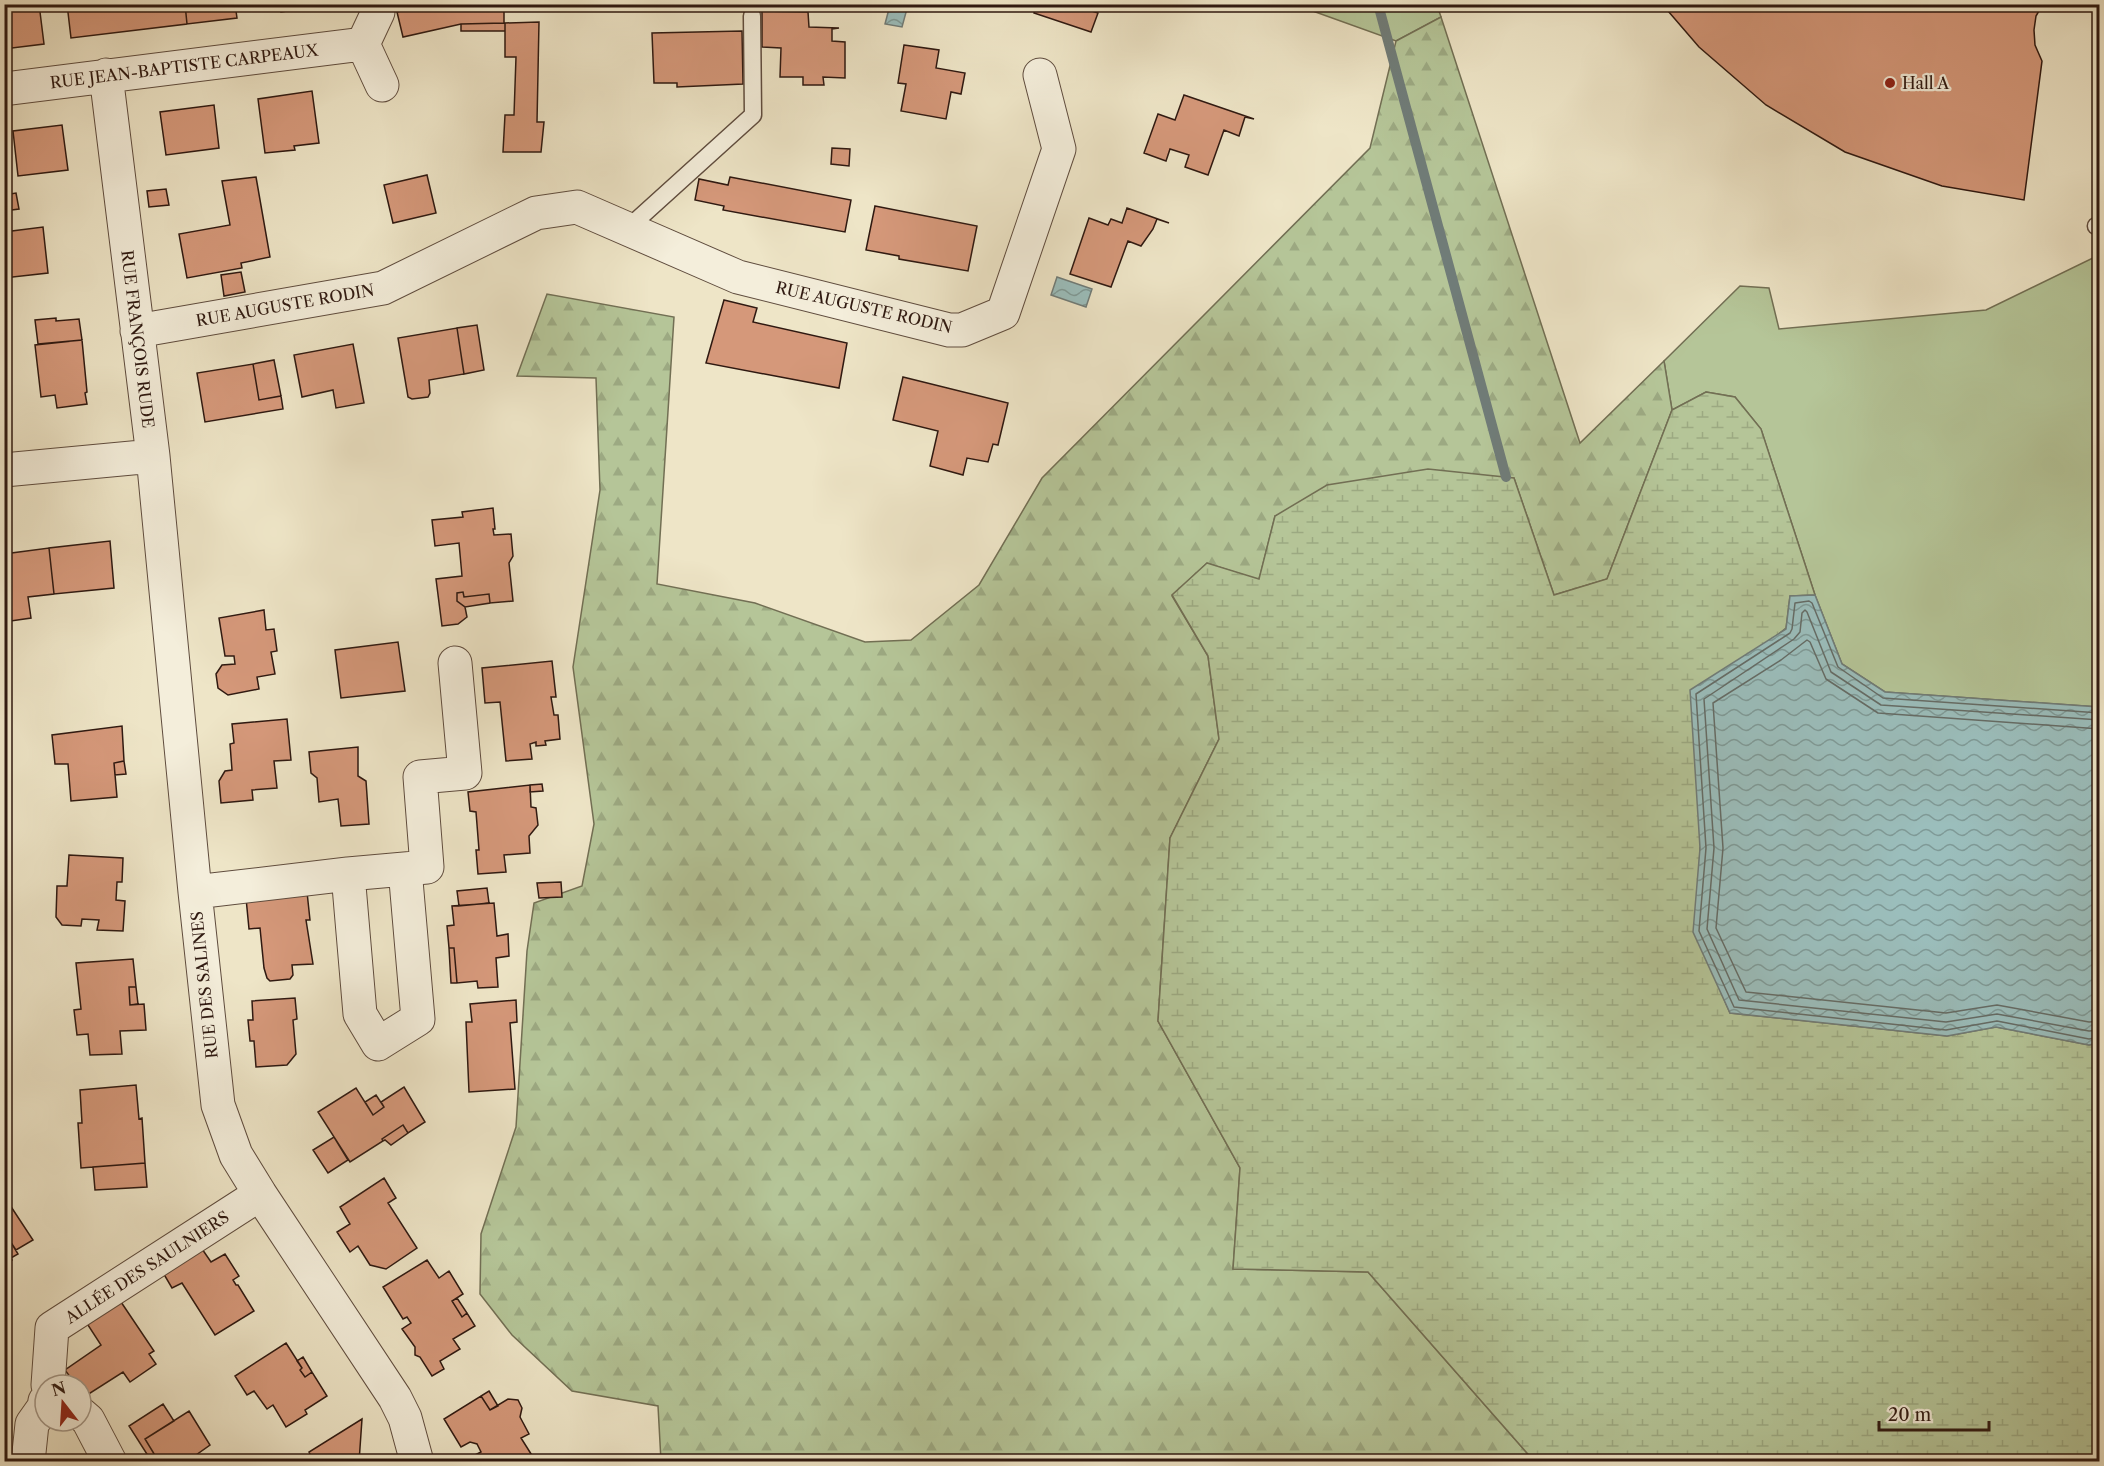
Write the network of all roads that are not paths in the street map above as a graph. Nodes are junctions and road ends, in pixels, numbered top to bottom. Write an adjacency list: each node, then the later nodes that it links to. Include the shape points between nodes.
1 (380, 8): 3 (street)
2 (752, 16): 8 (lane, via 753,115)
3 (363, 44): 4 (street, RUE JEAN-BAPTISTE CARPEAUX); 6 (street)
4 (106, 75): 7 (street, RUE JEAN-BAPTISTE CARPEAUX); 9 (street, RUE FRANÇOIS RUDE)
5 (1040, 75): 8 (street, RUE AUGUSTE RODIN, via 1059,149 1003,313 962,330 738,277)
6 (382, 85)
7 (4, 89)
8 (627, 229): 9 (street, RUE AUGUSTE RODIN, via 577,207 536,213 383,288)
9 (137, 331): 10 (street, RUE FRANÇOIS RUDE)
10 (153, 456): 11 (street); 15 (street, RUE DES SALINES)
11 (4, 470)
12 (455, 663): 13 (street, via 465,773 420,777 427,867)
13 (405, 869): 14 (street); 14 (street, via 418,1019 378,1044 360,1014)
14 (348, 874): 15 (street)
15 (195, 892): 16 (street, RUE DES SALINES, via 218,1105 237,1155)
16 (260, 1194): 17 (street, ALLÉE DES SAULNIERS, via 52,1328); 22 (street, RUE DES SALINES, via 395,1398)
17 (49, 1373)
18 (33, 1423): 20 (street)
19 (93, 1429): 21 (street)
20 (28, 1461)
21 (110, 1461)
22 (417, 1461)

